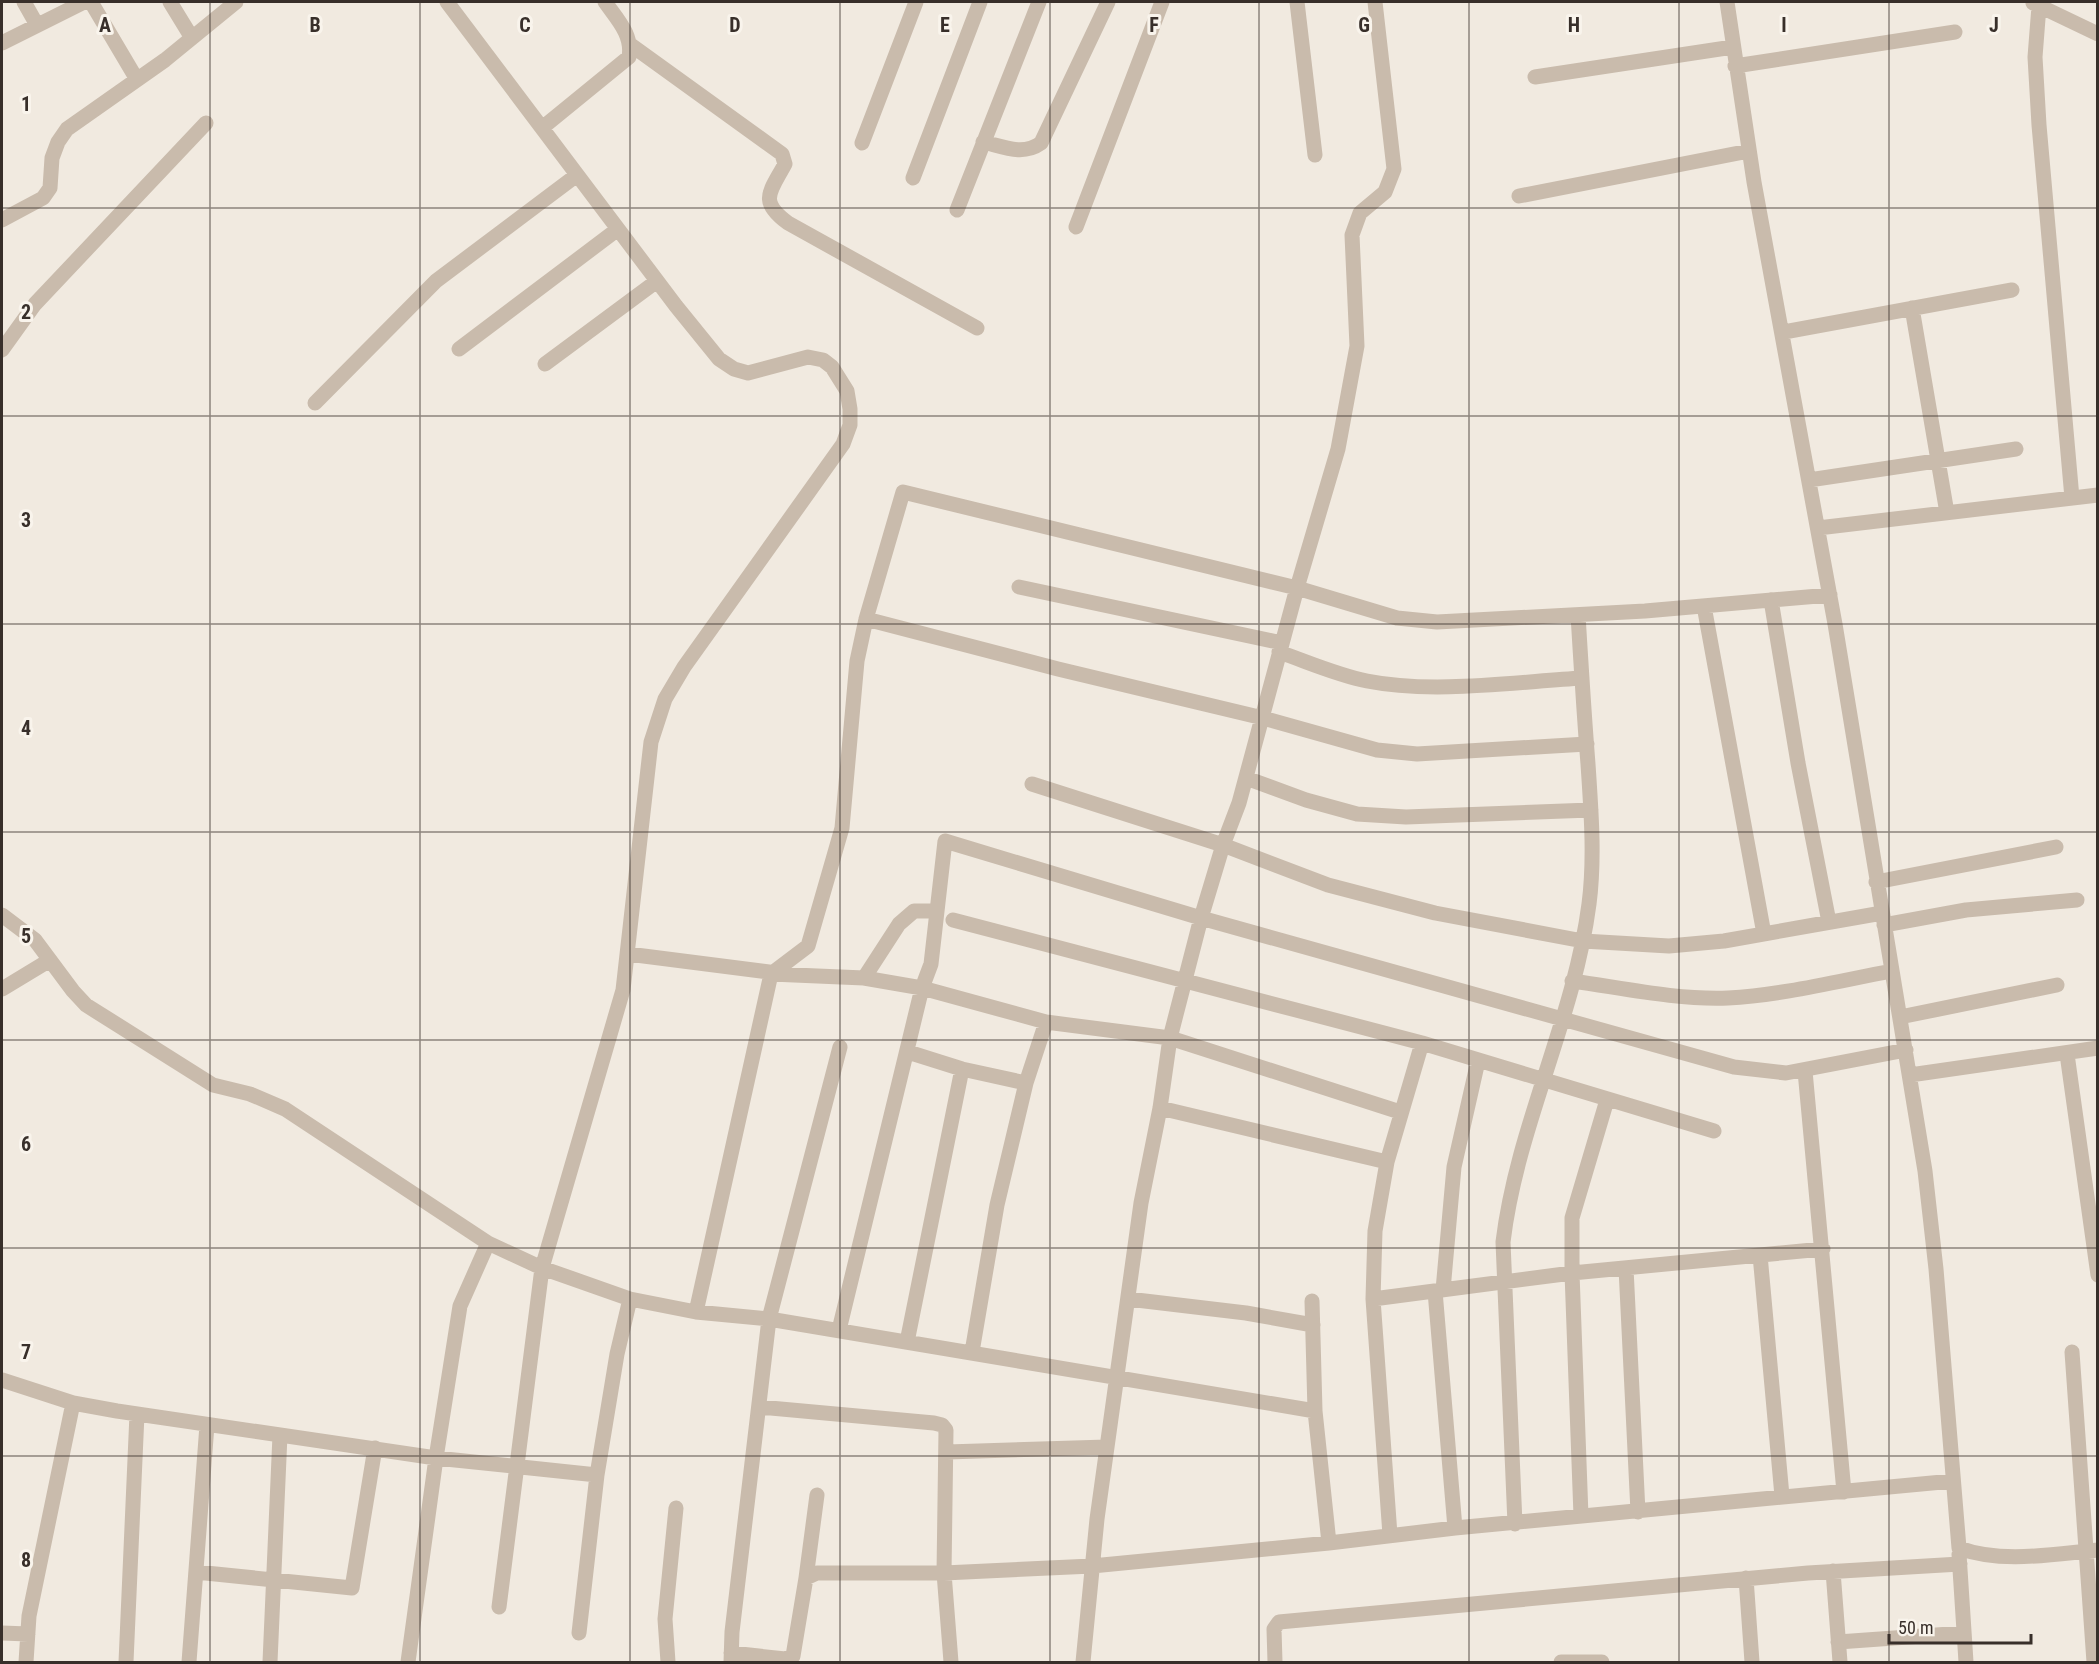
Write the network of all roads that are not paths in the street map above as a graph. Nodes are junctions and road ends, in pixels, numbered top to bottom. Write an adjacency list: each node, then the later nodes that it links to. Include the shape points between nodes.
1 (24, 2): 17 (street)
2 (84, 2): 17 (street)
3 (91, 2): 26 (street)
4 (170, 2): 20 (street)
5 (236, 2): 20 (street)
6 (447, 2): 28 (street)
7 (605, 2): 22 (street, via 628,34)
8 (916, 2): 30 (street)
9 (980, 2): 34 (street)
10 (1039, 2): 29 (street)
11 (1108, 2): 29 (street, via 1041,143 1023,152)
12 (1162, 2): 38 (street)
13 (1297, 2): 32 (street)
14 (1375, 2): 57 (street, via 1394,169 1385,192 1360,213 1352,235 1357,346 1338,449)
15 (1727, 2): 23 (street)
16 (2034, 4): 19 (street); 53 (street, via 2038,125)
17 (37, 25): 21 (street)
18 (1954, 32): 24 (street)
19 (2097, 34)
20 (192, 38): 26 (street)
21 (2, 43)
22 (631, 45): 28 (street, via 629,57 617,69); 43 (street, via 782,154 785,164 768,196 768,206 775,214)
23 (1733, 47): 24 (street); 25 (street)
24 (1735, 66): 31 (street)
25 (1534, 77)
26 (136, 78): 37 (street, via 68,129 52,158 50,188 43,198)
27 (206, 123): 46 (street, via 35,304)
28 (542, 128): 33 (street)
29 (983, 142): 36 (street)
30 (862, 143)
31 (1749, 151): 35 (street); 44 (street)
32 (1314, 155)
33 (577, 175): 39 (street); 48 (street, via 436,281)
34 (913, 178)
35 (1520, 196)
36 (957, 210)
37 (2, 220)
38 (1076, 227)
39 (618, 229): 40 (street); 45 (street)
40 (657, 281): 47 (street); 82 (street, via 719,359 734,369 748,373 808,357 823,360 847,391 850,425 822,477 665,699 651,742)
41 (2012, 290): 42 (street)
42 (1912, 308): 44 (street); 50 (street)
43 (977, 328)
44 (1784, 332): 51 (street)
45 (459, 349)
46 (2, 350)
47 (545, 364)
48 (315, 403)
49 (2016, 449): 50 (street)
50 (1940, 461): 51 (street); 54 (street)
51 (1809, 480): 55 (street)
52 (2097, 495): 53 (street)
53 (2072, 498): 54 (street)
54 (1947, 513): 55 (street)
55 (1818, 528): 58 (street)
56 (1019, 587): 63 (street)
57 (1297, 588): 61 (street, via 1397,618 1427,621); 62 (street, via 903,492); 63 (street)
58 (1830, 595): 59 (street); 72 (street)
59 (1771, 600): 60 (street); 79 (street)
60 (1704, 606): 61 (street); 80 (street)
61 (1578, 615): 64 (street)
62 (866, 620): 65 (street); 85 (street, via 857,661 842,828 808,946)
63 (1281, 647): 64 (street, via 1366,681 1399,685); 65 (street)
64 (1582, 678): 66 (street)
65 (1263, 717): 66 (street, via 1349,744 1408,753); 67 (street)
66 (1587, 744): 69 (street)
67 (1246, 778): 69 (street, via 1357,813 1406,817); 70 (street)
68 (1032, 784): 70 (street)
69 (1591, 810): 81 (street, via 1593,847)
70 (1223, 845): 76 (street); 81 (street, via 1349,891 1435,913)
71 (2055, 847): 72 (street)
72 (1876, 882): 77 (street)
73 (2078, 900): 77 (street)
74 (937, 911): 76 (street, via 945,841); 86 (street, via 914,911 899,924); 90 (street, via 931,964)
75 (2, 915): 83 (street, via 35,940)
76 (1201, 918): 88 (street); 93 (street)
77 (1883, 919): 79 (street); 84 (street)
78 (953, 920): 88 (street)
79 (1829, 922): 80 (street)
80 (1764, 934): 81 (street, via 1669,946)
81 (1583, 941): 87 (street)
82 (628, 954): 85 (street); 116 (street, via 623,990)
83 (50, 960): 91 (street); 113 (street, via 86,1005 110,1021 213,1085 250,1094 315,1126)
84 (1892, 971): 87 (street, via 1727,998 1687,997); 92 (street)
85 (771, 974): 86 (street); 126 (street)
86 (864, 978): 90 (street)
87 (1572, 981): 93 (street)
88 (1186, 982): 95 (street); 96 (street)
89 (2057, 985): 92 (street)
90 (922, 988): 94 (street); 100 (street)
91 (2, 989)
92 (1900, 1017): 99 (street)
93 (1561, 1019): 104 (street, via 1746,1069); 106 (street)
94 (1046, 1022): 95 (street); 107 (street)
95 (1170, 1038): 109 (street); 110 (street)
96 (1422, 1044): 102 (street); 110 (street)
97 (840, 1047): 127 (street)
98 (2097, 1048): 101 (street)
99 (1906, 1050): 104 (street); 105 (street)
100 (908, 1052): 103 (street); 129 (street)
101 (2067, 1053): 105 (street); 119 (street)
102 (1478, 1061): 106 (street); 121 (street, via 1454,1167)
103 (962, 1069): 107 (street); 130 (street)
104 (1806, 1071): 114 (street)
105 (1910, 1076): 147 (street, via 1936,1269)
106 (1543, 1081): 108 (street); 120 (street, via 1507,1208)
107 (1026, 1083): 132 (street, via 997,1205)
108 (1607, 1100): 111 (street); 118 (street, via 1572,1218)
109 (1160, 1108): 112 (street); 123 (street, via 1141,1203)
110 (1400, 1112): 112 (street)
111 (1714, 1131)
112 (1387, 1162): 124 (street, via 1375,1231)
113 (488, 1243): 116 (street); 144 (street, via 460,1306)
114 (1823, 1249): 115 (street); 148 (street)
115 (1760, 1256): 117 (street); 150 (street)
116 (542, 1268): 122 (street); 145 (street)
117 (1626, 1268): 118 (street); 152 (street)
118 (1572, 1273): 120 (street); 153 (street)
119 (2097, 1275)
120 (1504, 1282): 121 (street); 154 (street)
121 (1439, 1290): 124 (street); 155 (street)
122 (630, 1299): 126 (street); 146 (street)
123 (1128, 1299): 128 (street); 133 (street)
124 (1373, 1299): 156 (street)
125 (1312, 1300): 128 (street)
126 (696, 1312): 127 (street)
127 (769, 1319): 129 (street); 136 (street)
128 (1313, 1325): 137 (street)
129 (839, 1330): 130 (street)
130 (907, 1342): 132 (street)
131 (2072, 1352): 159 (street)
132 (972, 1353): 133 (street)
133 (1117, 1376): 137 (street); 141 (street)
134 (2, 1380): 135 (street)
135 (73, 1403): 138 (street); 171 (street)
136 (759, 1407): 143 (street, via 934,1423 946,1430); 174 (street)
137 (1315, 1411): 157 (street)
138 (137, 1414): 139 (street); 176 (street)
139 (207, 1425): 140 (street); 163 (street)
140 (280, 1436): 142 (street); 165 (street)
141 (1107, 1447): 143 (street); 161 (street)
142 (375, 1448): 144 (street); 165 (street, via 352,1588)
143 (947, 1452): 164 (street)
144 (436, 1458): 145 (street); 179 (street)
145 (519, 1466): 146 (street); 168 (street)
146 (597, 1475): 170 (street)
147 (1953, 1481): 148 (street); 158 (street)
148 (1844, 1492): 150 (street)
149 (818, 1495): 166 (street)
150 (1782, 1496): 152 (street)
151 (676, 1508): 180 (street, via 665,1619)
152 (1638, 1512): 153 (street)
153 (1581, 1516): 154 (street)
154 (1515, 1524): 155 (street)
155 (1455, 1528): 156 (street)
156 (1390, 1535): 157 (street)
157 (1329, 1543): 161 (street)
158 (1959, 1548): 159 (street, via 2028,1556); 160 (street)
159 (2092, 1551): 189 (street)
160 (1960, 1564): 162 (street); 172 (street)
161 (1092, 1566): 164 (street); 182 (street)
162 (1833, 1571): 167 (street); 173 (street)
163 (196, 1572): 165 (street); 177 (street)
164 (944, 1573): 166 (street, via 817,1573); 181 (street)
165 (274, 1578): 178 (street)
166 (806, 1578): 174 (street, via 793,1656)
167 (1746, 1578): 183 (street, via 1280,1622 1274,1629); 186 (street)
168 (499, 1607)
169 (2, 1633): 171 (street)
170 (579, 1633)
171 (28, 1634): 175 (street)
172 (1964, 1634): 173 (street); 188 (street)
173 (1838, 1642): 187 (street)
174 (731, 1658)
175 (26, 1662)
176 (126, 1662)
177 (189, 1662)
178 (270, 1662)
179 (408, 1662)
180 (668, 1662)
181 (951, 1662)
182 (1083, 1662)
183 (1275, 1662)
184 (1561, 1662): 185 (street)
185 (1602, 1662)
186 (1752, 1662)
187 (1840, 1662)
188 (1966, 1662)
189 (2094, 1662)

